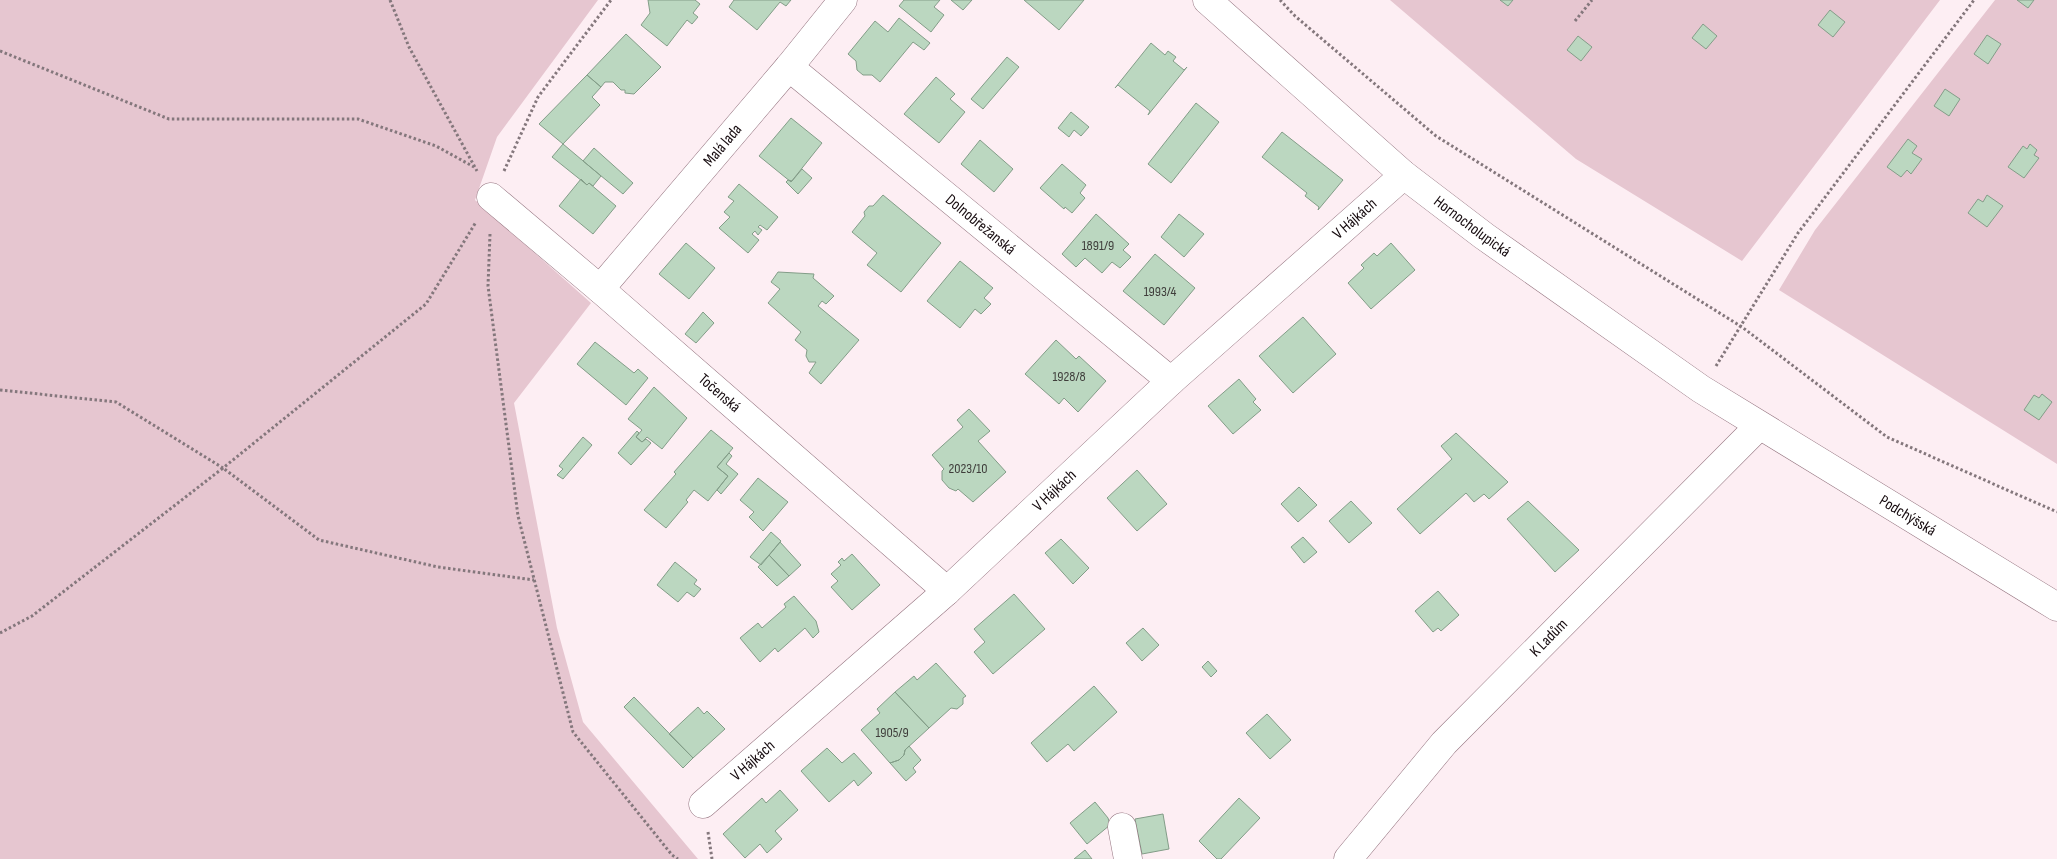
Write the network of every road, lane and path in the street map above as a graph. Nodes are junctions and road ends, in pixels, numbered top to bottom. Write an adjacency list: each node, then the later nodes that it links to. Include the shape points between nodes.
1 (390, 0): 11 (path, via 409,47)
2 (611, 0): 13 (path, via 538,97)
3 (843, 0): 10 (street, Malá lada)
4 (1207, 0): 12 (street, Hornocholupická)
5 (1280, 0): 15 (path, via 1436,136)
6 (1592, 0): 8 (path)
7 (1974, 0): 15 (path, via 1798,233)
8 (1575, 22)
9 (0, 51): 11 (path, via 170,119 358,119 436,146)
10 (789, 67): 14 (street, Malá lada); 16 (street, Dolnobřežanská)
11 (474, 167): 13 (path)
12 (1404, 175): 16 (street, V Hájkách); 17 (street, Hornocholupická, via 1484,236)
13 (491, 197): 14 (street, Točenská); 20 (path, via 426,304); 22 (path, via 488,286 518,516)
14 (600, 289): 23 (street, Točenská)
15 (1742, 327): 17 (path); 21 (path, via 1887,437)
16 (1171, 381): 23 (street, V Hájkách)
17 (1701, 389): 19 (street, Hornocholupická)
18 (0, 390): 20 (path, via 116,402)
19 (1759, 426): 24 (street, Podchýšská); 30 (street, K Ladům, via 1444,743)
20 (223, 468): 22 (path, via 319,540 438,568); 25 (path, via 32,616)
21 (2057, 512)
22 (534, 580): 28 (path, via 573,732)
23 (946, 591): 26 (street, V Hájkách)
24 (2057, 607)
25 (0, 633)
26 (703, 804)
27 (1122, 826): 29 (street)
28 (678, 859)
29 (1128, 859)
30 (1348, 859)

